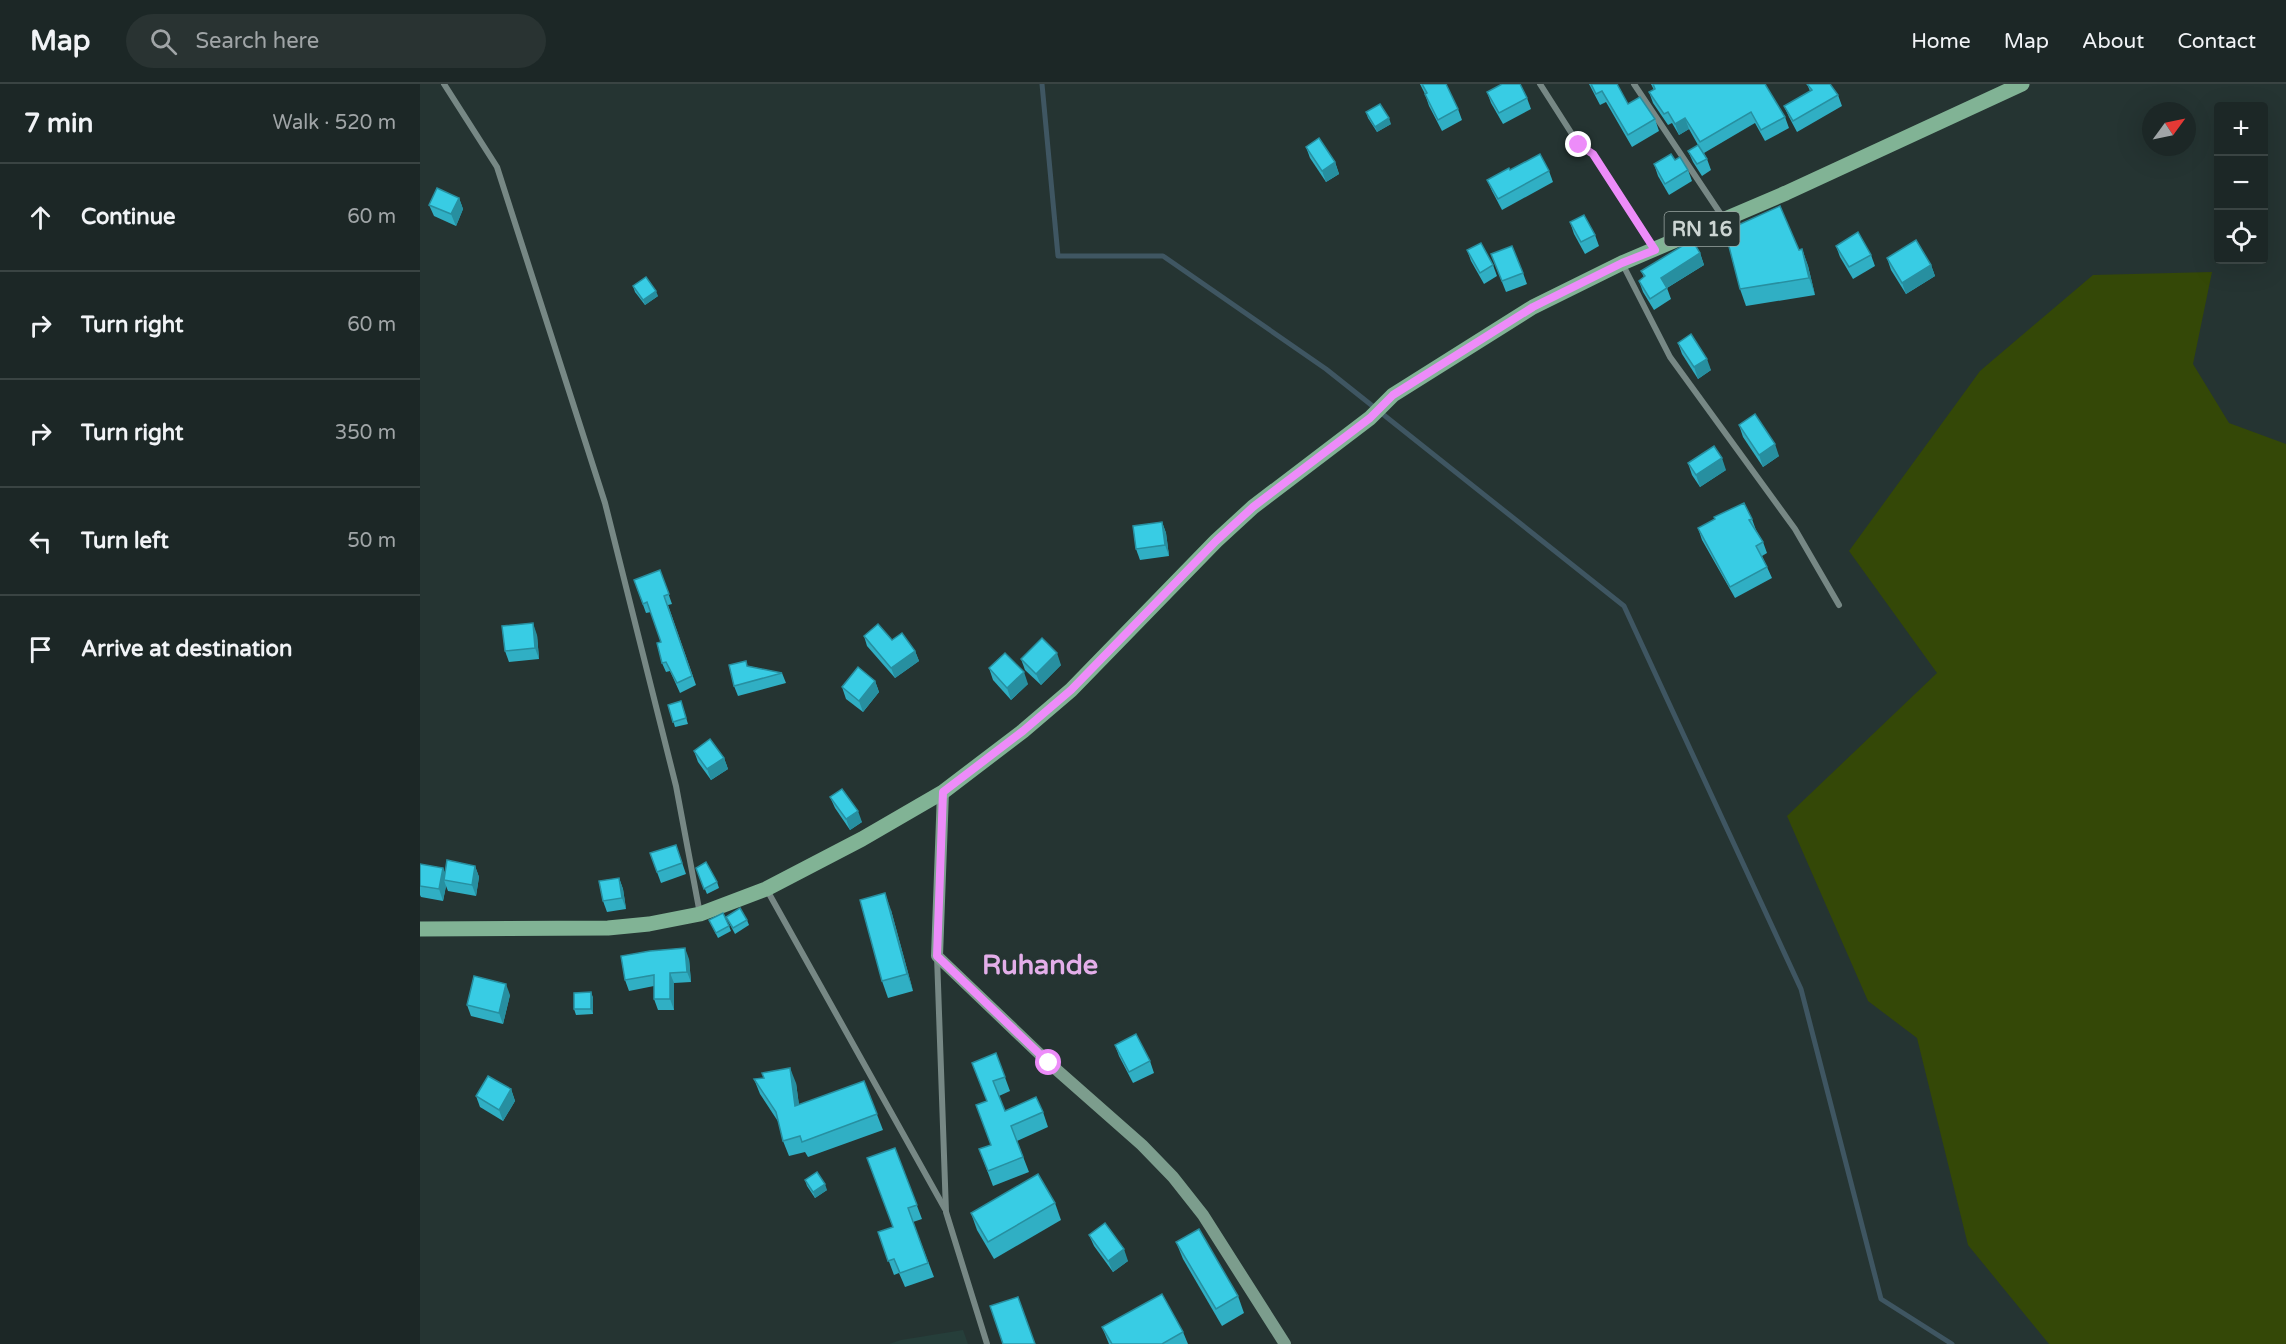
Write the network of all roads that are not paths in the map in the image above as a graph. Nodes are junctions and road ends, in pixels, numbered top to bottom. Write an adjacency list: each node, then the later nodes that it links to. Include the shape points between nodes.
1 (444, 84): 11 (street, via 496,167 606,503 676,786)
2 (1540, 84): 6 (street, via 1579,145 1593,154)
3 (1634, 84): 5 (street)
4 (2022, 84): 5 (main road, RN 16)
5 (1725, 219): 6 (main road, RN 16)
6 (1655, 250): 7 (main road, RN 16)
7 (1622, 263): 8 (street, via 1670,357 1795,529); 9 (main road, RN 16, via 1533,307 1393,395 1370,418 1253,507 1071,690)
8 (1839, 605)
9 (943, 792): 10 (main road, RN 16); 13 (main road)
10 (766, 889): 11 (main road, RN 16); 14 (street)
11 (700, 914): 12 (main road, RN 16, via 608,928)
12 (420, 929)
13 (937, 956): 14 (street); 16 (main road, via 1173,1177 1203,1215)
14 (946, 1212): 15 (street)
15 (987, 1344)
16 (1285, 1344)

